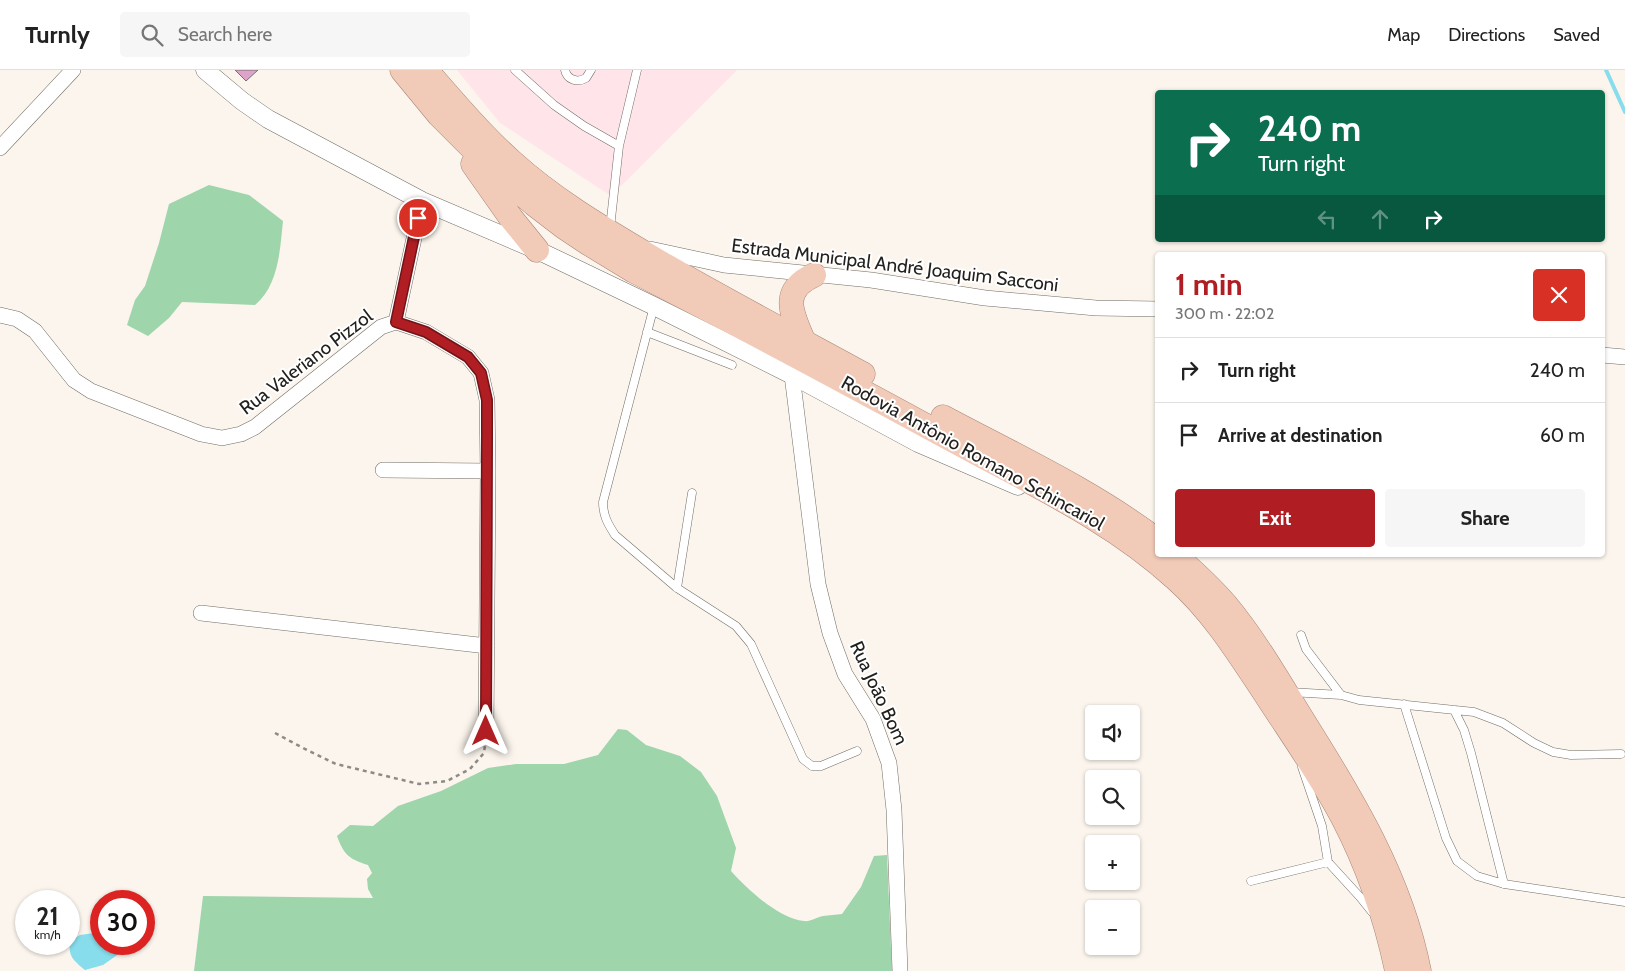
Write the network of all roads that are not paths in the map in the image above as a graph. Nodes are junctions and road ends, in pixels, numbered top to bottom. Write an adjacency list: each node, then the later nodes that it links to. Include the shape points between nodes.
1 (73, 70): 11 (street)
2 (206, 70): 12 (street, via 268,119)
3 (402, 70): 9 (highway, Rodovia Antônio Romano Schincariol)
4 (426, 70): 13 (highway, Rodovia Antônio Romano Schincariol, via 511,161 569,207)
5 (515, 70): 10 (lane, via 554,105)
6 (565, 70): 7 (lane, via 569,78 578,81 586,78)
7 (591, 70)
8 (637, 70): 10 (lane)
9 (439, 115): 14 (highway); 29 (highway, Rodovia Antônio Romano Schincariol, via 498,174 534,204 611,258)
10 (619, 146): 13 (lane)
11 (0, 148)
12 (422, 201): 14 (street); 19 (street)
13 (620, 238): 15 (street, Estrada Municipal André Joaquim Sacconi, via 697,260); 21 (highway, Rodovia Antônio Romano Schincariol)
14 (537, 250): 16 (street)
15 (814, 275): 17 (street, Estrada Municipal André Joaquim Sacconi, via 1054,305); 21 (highway, via 796,287 791,296 791,309)
16 (654, 306): 20 (lane); 25 (street)
17 (1155, 309)
18 (0, 316): 19 (street, Rua Valeriano Pizzol, via 17,319 35,331 74,380 91,391 201,434 222,438 255,427 381,327)
19 (396, 322): 27 (street, Rua Valeriano Pizzol, via 426,332 468,357 481,373 487,400)
20 (647, 332): 24 (lane); 32 (lane, via 603,510 615,535)
21 (804, 342): 30 (highway, Rodovia Antônio Romano Schincariol, via 1084,492)
22 (1605, 355): 23 (street)
23 (1625, 357)
24 (732, 365)
25 (792, 375): 29 (street, via 918,443); 49 (street, Rua João Bom, via 818,584 830,634 845,674 873,719 889,763 894,810)
26 (383, 470): 27 (street)
27 (488, 471): 35 (street, Rua Valeriano Pizzol)
28 (692, 493): 32 (lane)
29 (1075, 507): 40 (highway, Rodovia Antônio Romano Schincariol, via 1135,545 1204,606 1226,633)
30 (1155, 539)
31 (1177, 557): 36 (highway, via 1226,605)
32 (677, 588): 42 (lane, via 736,626 751,644 803,759 812,766 821,766)
33 (201, 613): 35 (street)
34 (1301, 635): 37 (lane, via 1306,649)
35 (487, 646): 41 (street, Rua Valeriano Pizzol)
36 (1285, 691): 37 (lane); 51 (highway, via 1340,779 1385,865 1403,909)
37 (1341, 694): 38 (lane, via 1359,700)
38 (1404, 704): 39 (lane); 46 (lane, via 1446,838 1457,861 1477,876)
39 (1454, 710): 43 (lane, via 1474,712 1503,723 1553,752); 46 (lane, via 1471,753)
40 (1289, 730): 44 (lane, via 1322,826); 48 (highway, Rodovia Antônio Romano Schincariol, via 1344,820)
41 (486, 731)
42 (857, 751)
43 (1621, 754)
44 (1328, 862): 45 (lane); 48 (lane)
45 (1251, 881)
46 (1504, 884): 47 (lane)
47 (1625, 902)
48 (1388, 934): 50 (highway, Rodovia Antônio Romano Schincariol)
49 (900, 971)
50 (1397, 971)
51 (1419, 971)

